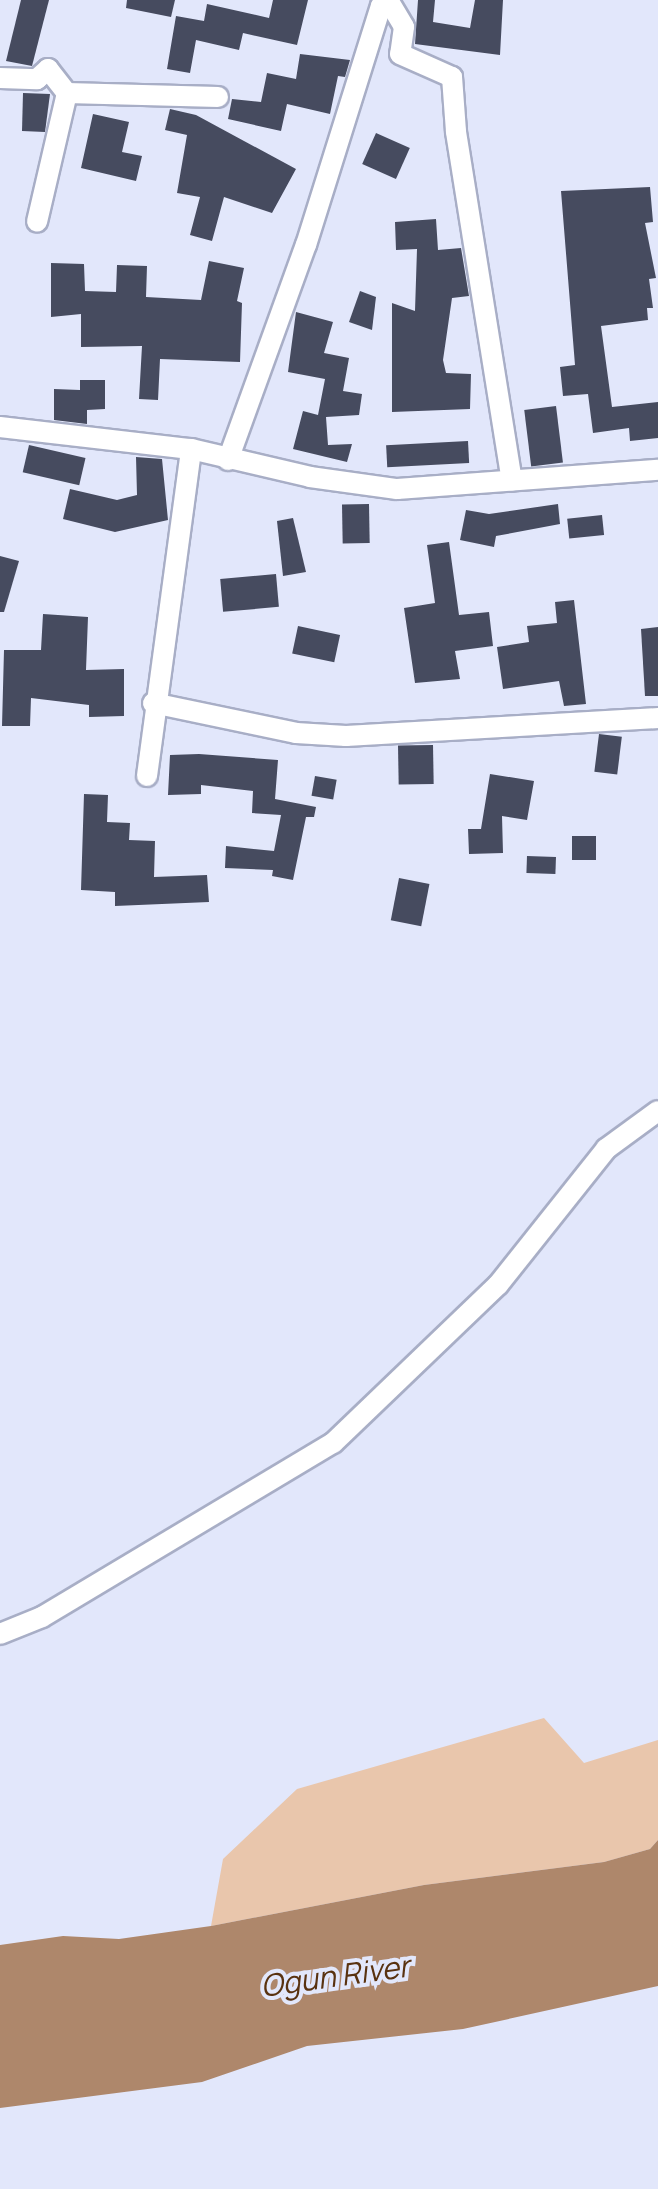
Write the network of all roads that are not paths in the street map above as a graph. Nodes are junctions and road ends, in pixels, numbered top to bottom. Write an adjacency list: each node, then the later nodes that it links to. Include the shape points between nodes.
1 (388, 0): 8 (street, via 381,6 311,230); 10 (street, via 404,27 400,54 444,69 454,85 456,132)
2 (0, 78): 3 (street, via 37,79 48,69)
3 (67, 93): 4 (street); 5 (street)
4 (218, 97)
5 (37, 222)
6 (0, 427): 7 (street)
7 (191, 449): 8 (street); 11 (street)
8 (228, 460): 10 (street, via 397,489)
9 (658, 470): 10 (street)
10 (512, 481)
11 (153, 703): 12 (street, via 296,733 346,736); 13 (street)
12 (658, 718)
13 (147, 776)
14 (658, 1111): 15 (street, via 606,1149 498,1285 333,1443 42,1617)
15 (0, 1634)

